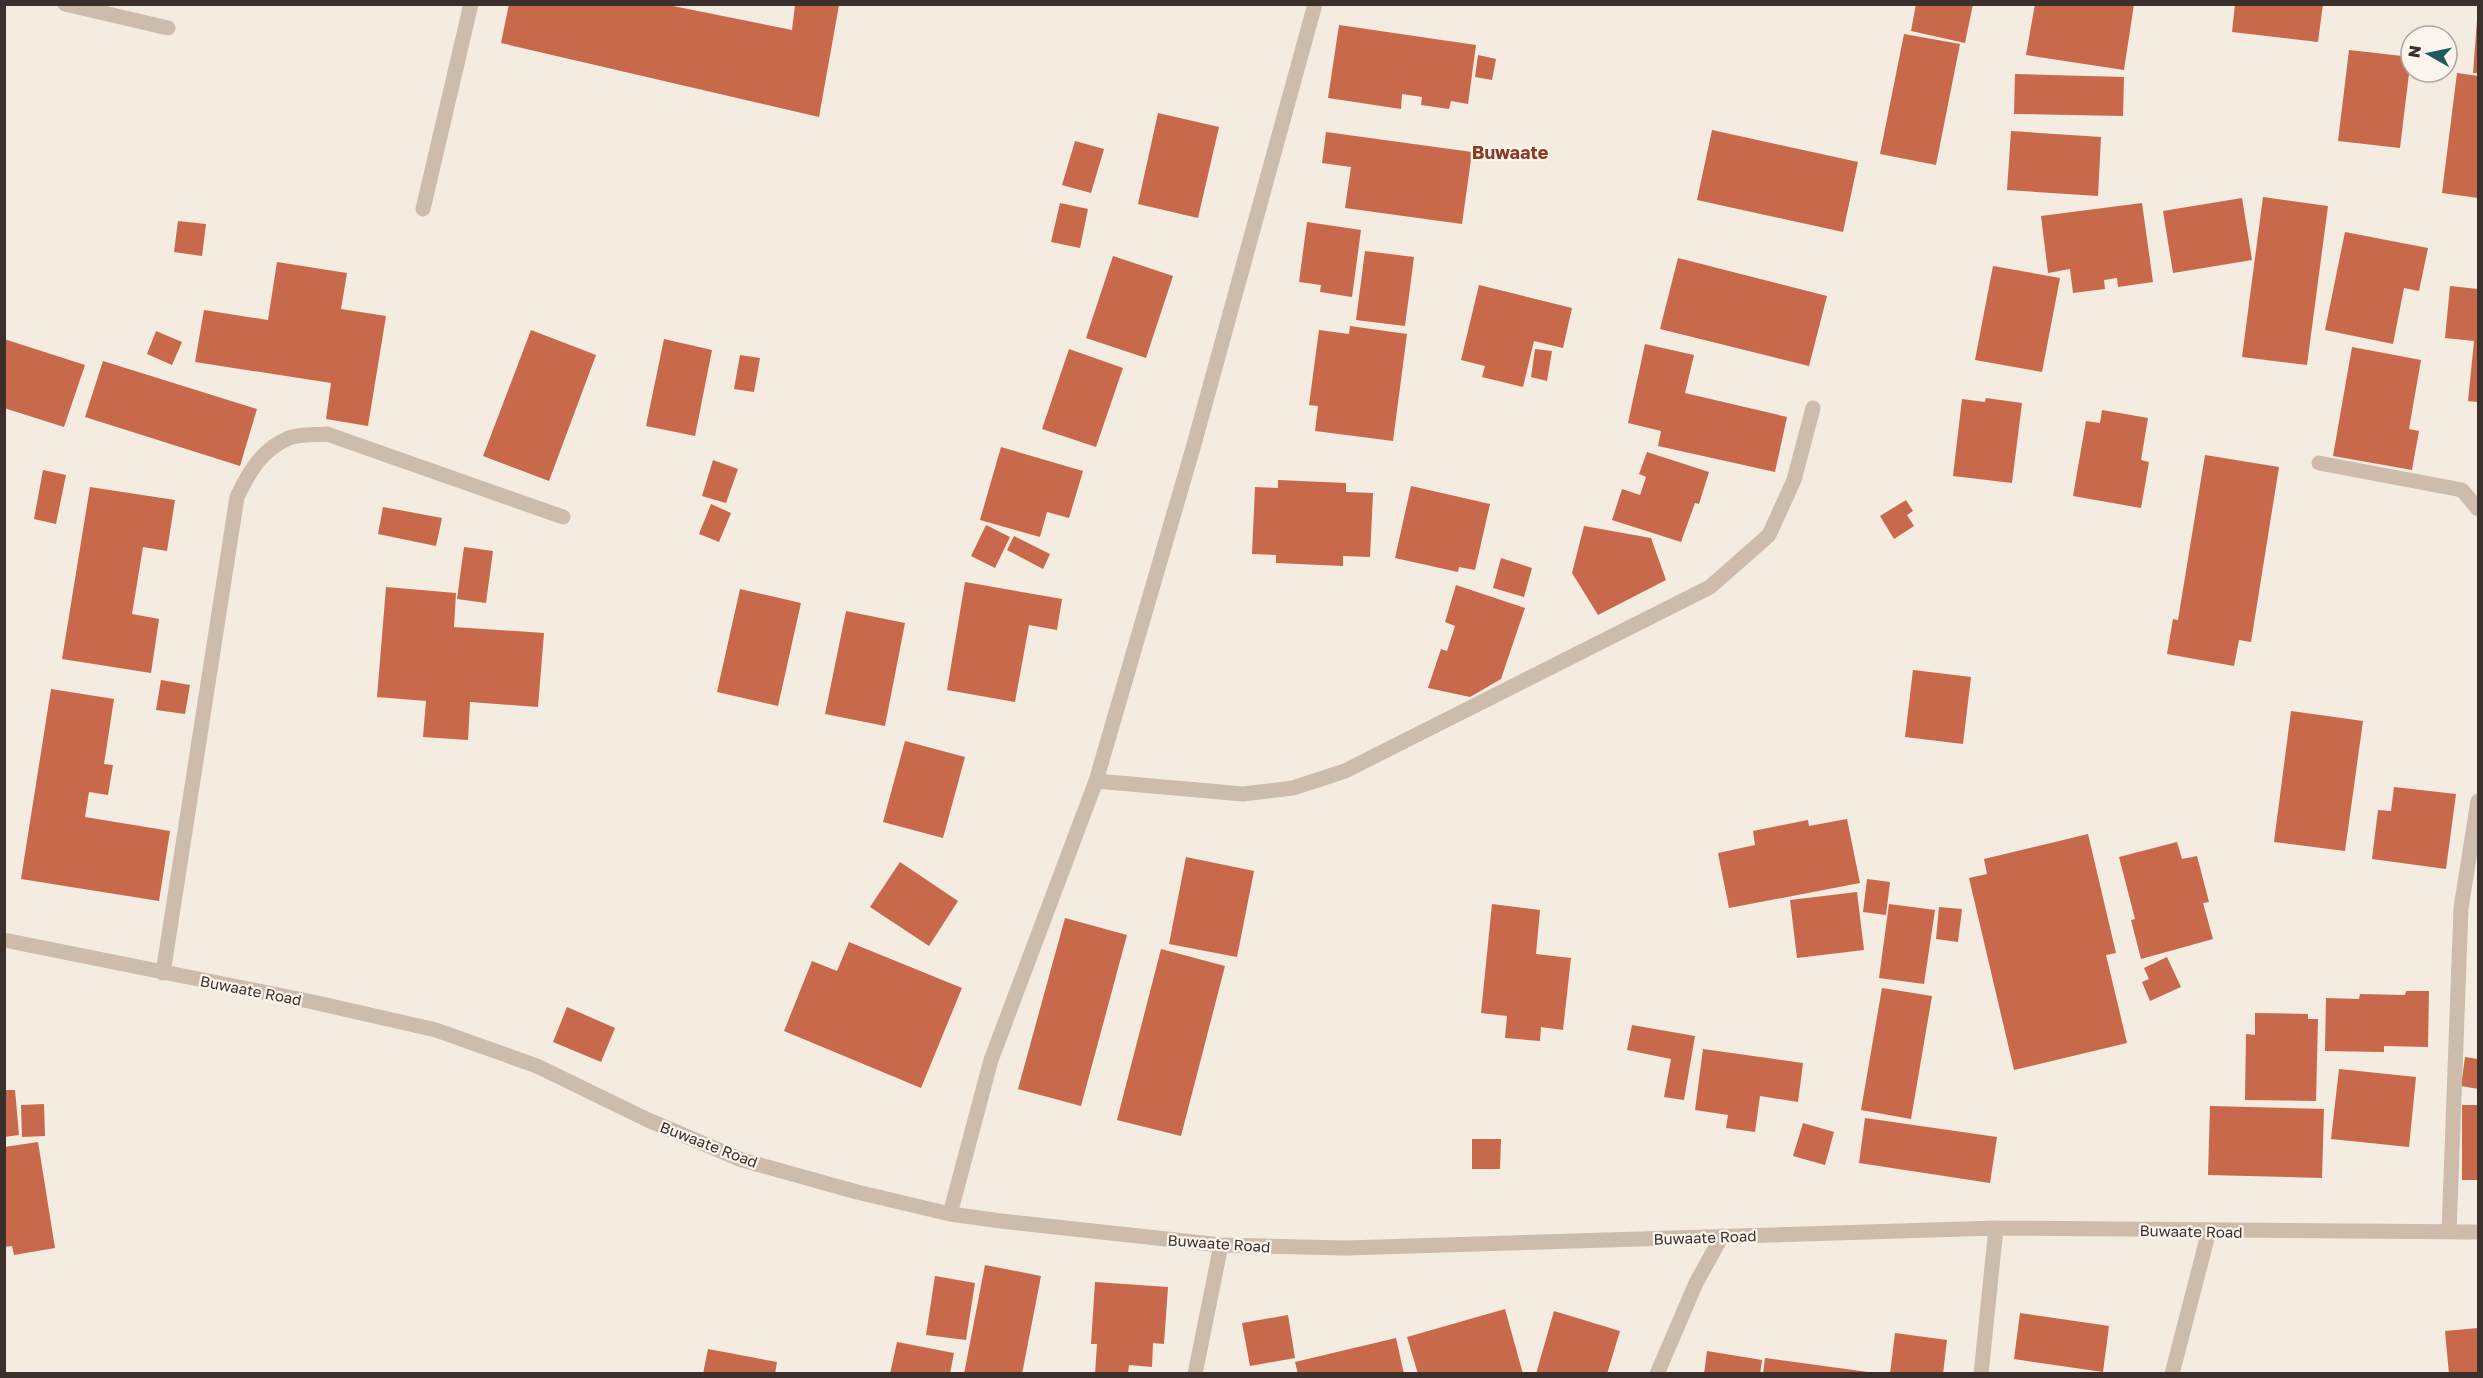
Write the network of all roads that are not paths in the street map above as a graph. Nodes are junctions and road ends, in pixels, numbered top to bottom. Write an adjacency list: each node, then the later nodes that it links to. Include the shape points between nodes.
1 (65, 4): 4 (street)
2 (471, 4): 5 (street)
3 (1315, 4): 10 (street, via 1193,448)
4 (168, 28)
5 (423, 208)
6 (1813, 408): 10 (street, via 1794,480 1769,535 1710,587 1345,771 1303,784 1243,794)
7 (2319, 463): 8 (street, via 2462,489)
8 (2478, 509)
9 (563, 517): 13 (street, via 327,434 291,437 268,450 249,473 237,497)
10 (1096, 781): 14 (street, via 991,1060)
11 (2478, 801): 17 (street, via 2462,908)
12 (4, 940): 13 (street, Buwaate Road)
13 (163, 973): 14 (street, Buwaate Road, via 436,1030 537,1066 742,1160)
14 (950, 1214): 20 (street, Buwaate Road)
15 (1996, 1228): 16 (street, Buwaate Road); 19 (street, Buwaate Road); 23 (street)
16 (2209, 1231): 17 (street, Buwaate Road); 24 (street)
17 (2449, 1232): 18 (street, Buwaate Road)
18 (2478, 1232)
19 (1722, 1236): 20 (street, Buwaate Road, via 1346,1248); 22 (street, via 1696,1283)
20 (1221, 1245): 21 (street)
21 (1195, 1374)
22 (1657, 1374)
23 (1981, 1374)
24 (2172, 1374)

